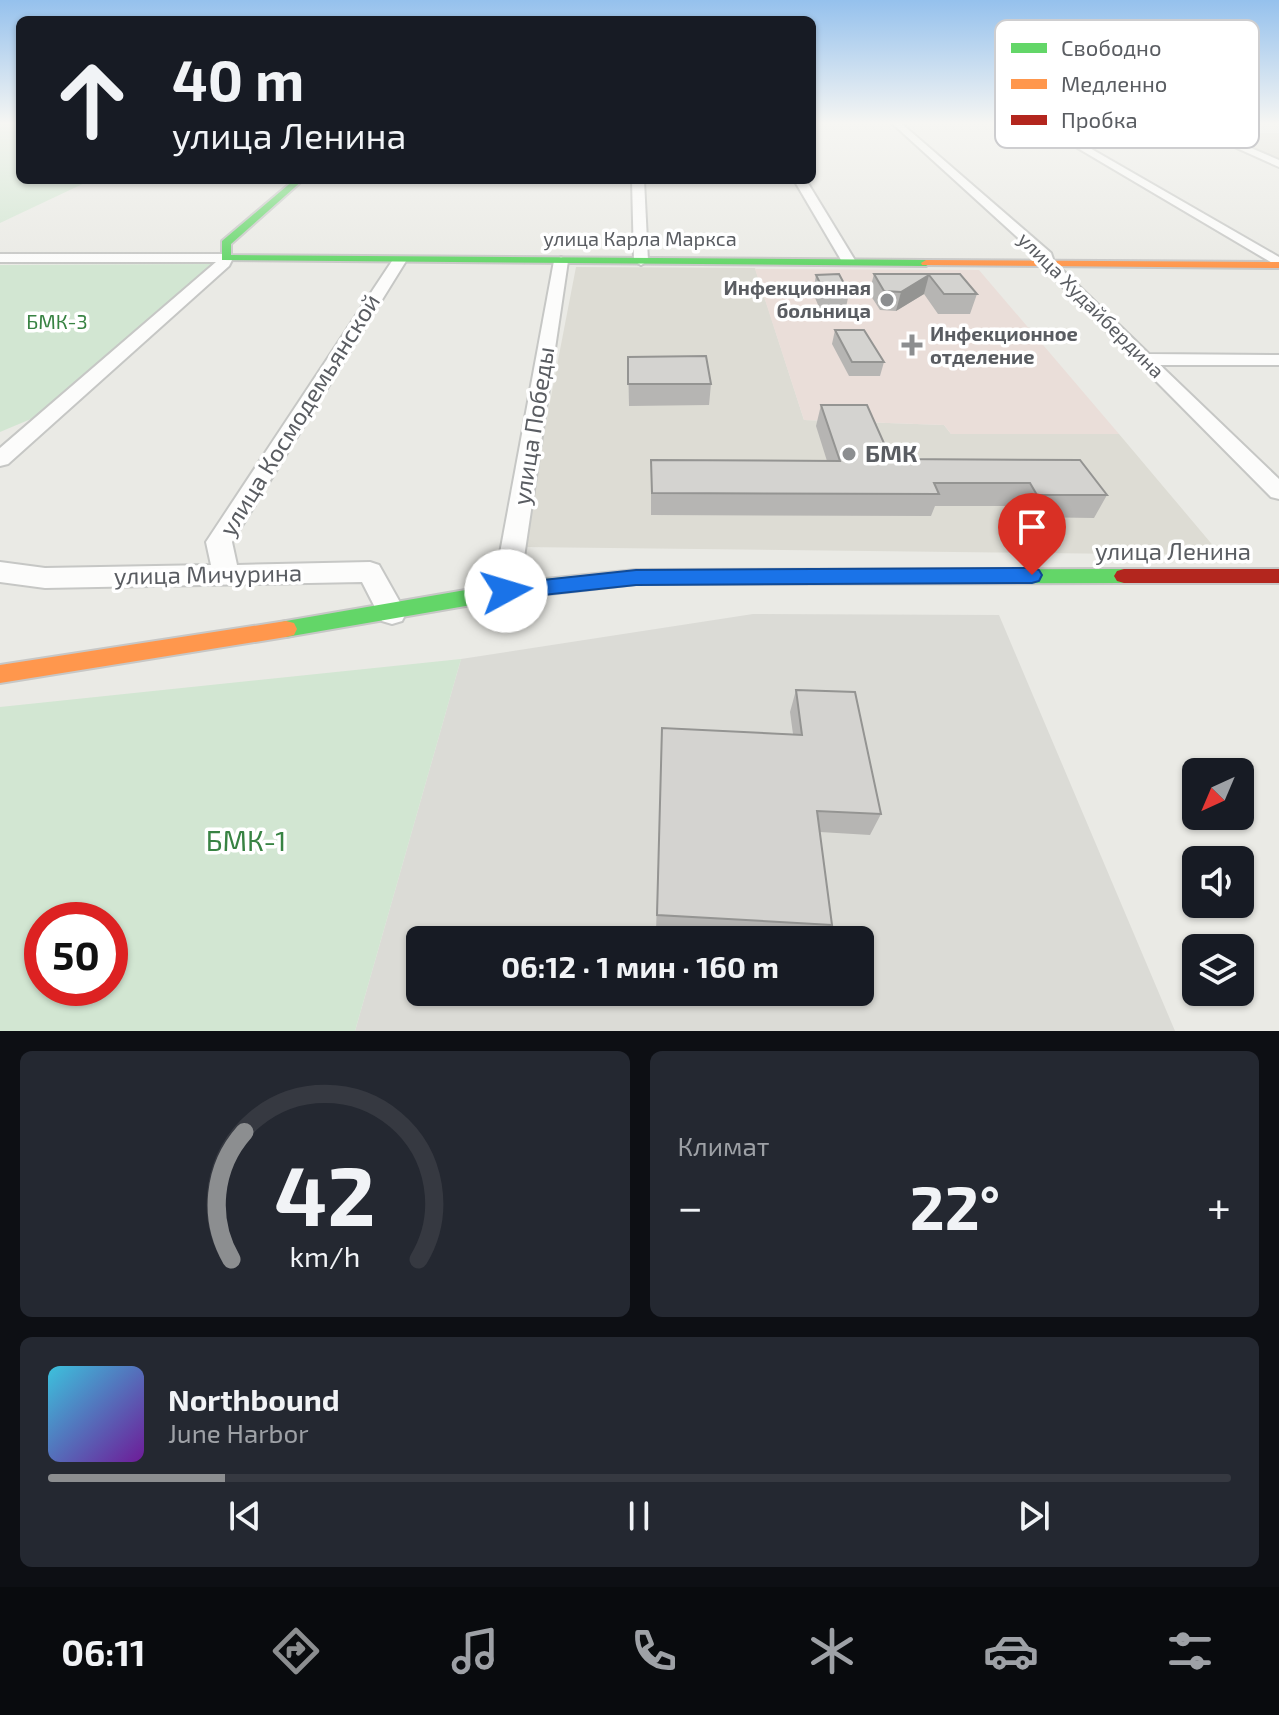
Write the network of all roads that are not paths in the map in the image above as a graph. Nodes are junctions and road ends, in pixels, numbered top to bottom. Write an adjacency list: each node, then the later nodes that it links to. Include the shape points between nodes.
1 (951, 172): 12 (street, улица Худайбердина, via 1045,255)
2 (1123, 172): 13 (street)
3 (294, 184): 7 (street, via 226,243)
4 (638, 184): 10 (street)
5 (802, 184): 11 (street)
6 (0, 258): 7 (street, улица Карла Маркса)
7 (226, 258): 8 (street, улица Карла Маркса); 16 (street)
8 (399, 261): 9 (street, улица Карла Маркса); 19 (street, улица Космодемьянской, via 219,542)
9 (561, 261): 10 (street, улица Карла Маркса); 21 (street, улица Победы)
10 (641, 261): 11 (street, улица Карла Маркса)
11 (849, 262): 12 (street, улица Карла Маркса)
12 (1047, 263): 13 (street, улица Карла Маркса); 14 (street, улица Худайбердина)
13 (1279, 264)
14 (1145, 359): 15 (street); 17 (street, улица Худайбердина)
15 (1279, 360)
16 (0, 459)
17 (1279, 492)
18 (0, 572): 19 (street, улица Мичурина, via 45,578)
19 (226, 574): 22 (street, улица Мичурина, via 370,572)
20 (1279, 576): 21 (street, улица Ленина, via 636,577)
21 (506, 591): 22 (street, улица Ленина)
22 (392, 613): 23 (street, улица Ленина)
23 (0, 674)

